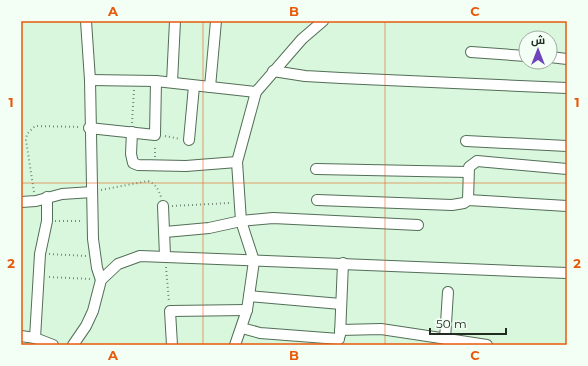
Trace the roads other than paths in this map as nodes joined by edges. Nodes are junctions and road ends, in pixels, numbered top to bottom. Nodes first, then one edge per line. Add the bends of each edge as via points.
1 (86, 21) edge
2 (175, 21) edge
3 (216, 21) edge
4 (323, 21) edge
5 (471, 52) dead end
6 (518, 55) edge
7 (272, 71) junction
8 (90, 80) junction
9 (156, 81) junction
10 (172, 82) junction
11 (194, 86) junction
12 (210, 87) junction
13 (567, 88) edge
14 (256, 92) junction
15 (90, 128) junction
16 (132, 132) junction
17 (189, 140) road end
18 (466, 141) dead end
19 (567, 146) edge
20 (236, 162) junction
21 (316, 169) dead end
22 (567, 170) edge
23 (468, 172) junction
24 (92, 192) junction
25 (48, 198) junction
26 (317, 200) dead end
27 (468, 200) junction
28 (21, 202) edge
29 (163, 206) road end
30 (567, 206) edge
31 (241, 221) junction
32 (418, 225) dead end
33 (165, 232) junction
34 (165, 256) junction
35 (254, 260) junction
36 (343, 263) junction
37 (567, 273) edge
38 (101, 280) junction
39 (448, 292) dead end
40 (249, 296) junction
41 (341, 304) junction
42 (247, 310) junction
43 (242, 328) junction
44 (21, 336) edge
45 (35, 338) junction
46 (339, 338) edge
47 (445, 340) junction
48 (53, 345) edge
49 (73, 345) edge
50 (172, 345) edge
51 (235, 345) edge
52 (487, 345) edge

1 - 8 street
2 - 10 street
3 - 12 street
4 - 7 street
5 - 6 street
7 - 13 street via 305,76
7 - 14 street
8 - 9 street
8 - 15 street
9 - 10 street
9 - 16 street via 155,135
10 - 11 street
11 - 12 street
11 - 17 street
12 - 14 street
14 - 20 street
15 - 16 street
15 - 24 street
16 - 20 street via 132,163 138,165
18 - 19 street
20 - 31 street
21 - 23 street
22 - 23 street via 477,162 469,167
23 - 27 street
24 - 25 street via 62,194
24 - 38 street via 95,257
25 - 28 street
25 - 45 street via 47,221 40,254
26 - 27 street via 452,205
27 - 30 street
29 - 33 street
31 - 32 street via 290,217
31 - 33 street via 209,228
31 - 35 street
33 - 34 street
34 - 35 street
34 - 38 street via 140,256 128,259 108,272
35 - 36 street
35 - 40 street
36 - 37 street
36 - 41 street
38 - 49 street via 93,311
39 - 47 street
40 - 41 street
40 - 42 street
41 - 46 street
42 - 43 street
42 - 50 street via 170,311
43 - 46 street via 260,333
43 - 51 street
44 - 45 street
45 - 48 street
46 - 47 street via 381,329
47 - 52 street

